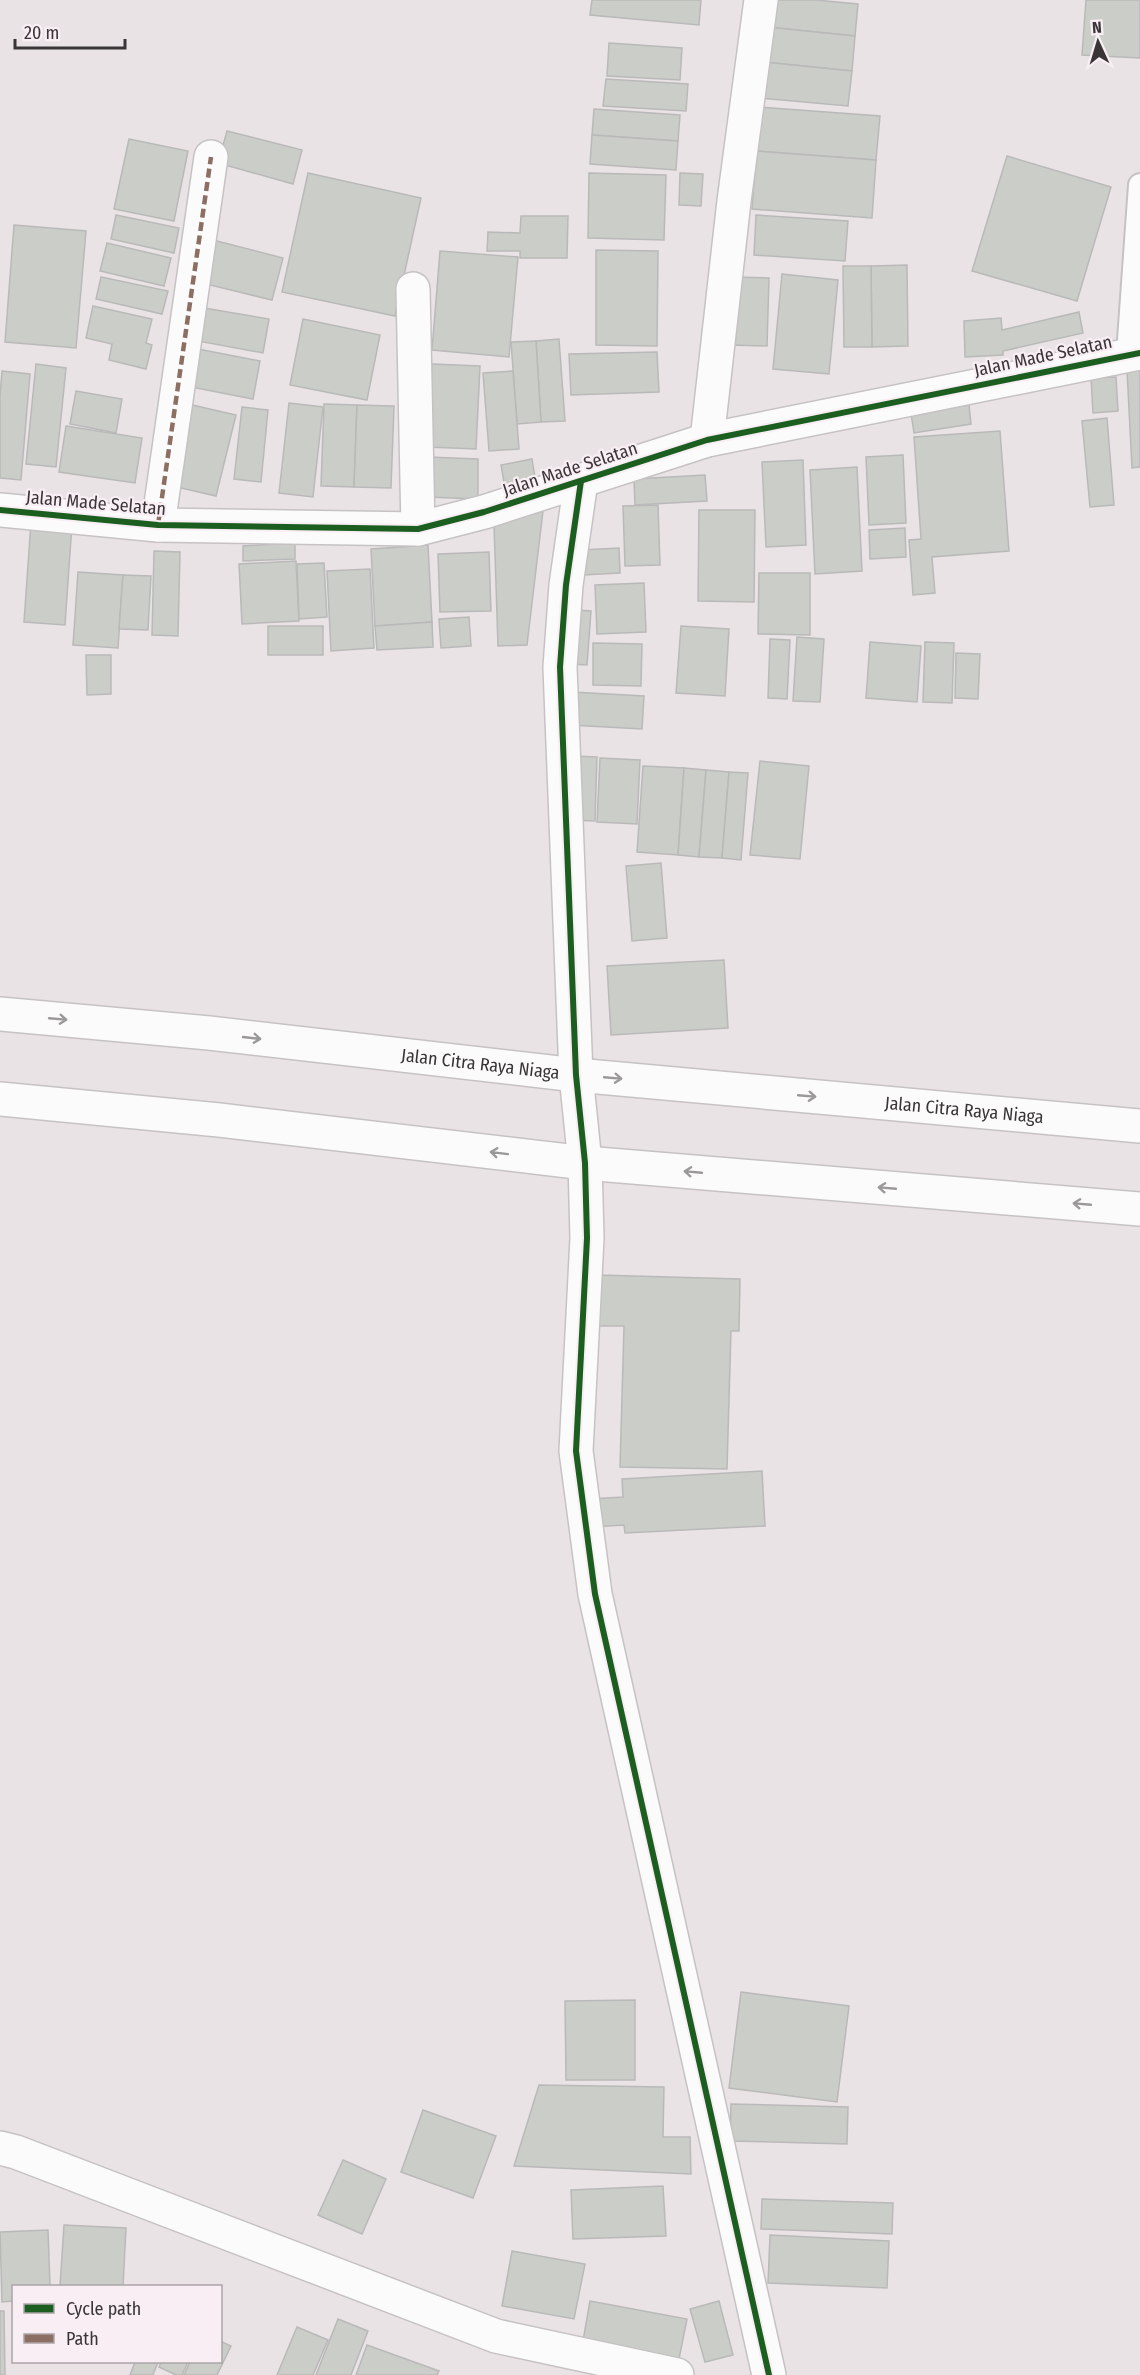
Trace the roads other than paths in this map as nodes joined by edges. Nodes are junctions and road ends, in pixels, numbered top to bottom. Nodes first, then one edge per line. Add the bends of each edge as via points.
1 (761, 0) edge
2 (211, 157) dead end
3 (1140, 185) edge
4 (413, 289) dead end
5 (1134, 353) edge
6 (707, 440) junction
7 (581, 481) junction
8 (0, 510) edge
9 (158, 525) junction
10 (418, 528) junction
11 (0, 1014) edge
12 (576, 1075) junction
13 (0, 1099) edge
14 (1140, 1126) edge
15 (585, 1163) junction
16 (1140, 1209) edge
17 (0, 2148) edge
18 (677, 2375) edge
19 (769, 2375) edge

1 - 6 street
2 - 9 street
3 - 5 lane
4 - 10 street
5 - 6 street, Jalan Made Selatan
6 - 7 street, Jalan Made Selatan
7 - 10 street, Jalan Made Selatan
7 - 12 street via 566,585 560,667
8 - 9 street, Jalan Made Selatan
9 - 10 street, Jalan Made Selatan
11 -> 12 street, Jalan Citra Raya Niaga via 209,1033
12 -> 14 street, Jalan Citra Raya Niaga
12 - 15 street
15 -> 13 street
16 -> 15 street
15 - 19 street via 586,1248 576,1451 595,1594
17 - 18 street via 496,2336

